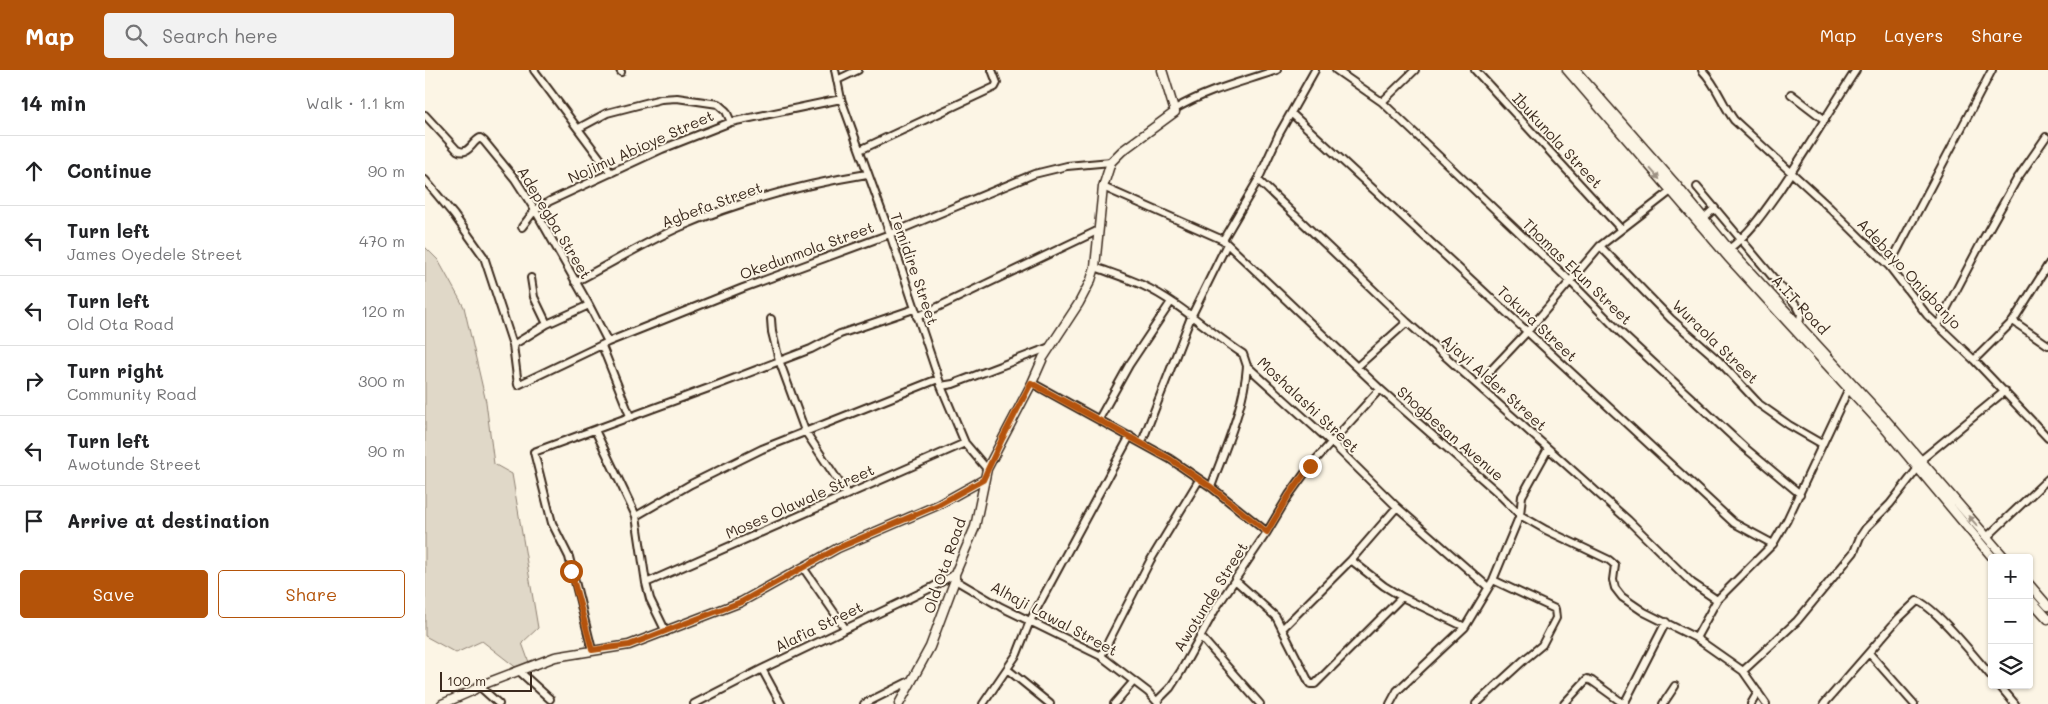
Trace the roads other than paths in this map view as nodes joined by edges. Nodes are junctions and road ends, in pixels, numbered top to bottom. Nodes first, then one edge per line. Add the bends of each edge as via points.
1 (534, 70) edge
2 (835, 70) edge
3 (858, 70) edge
4 (992, 70) edge
5 (1162, 70) edge
6 (1277, 70) edge
7 (1315, 70) edge
8 (1336, 70) edge
9 (1415, 70) edge
10 (1475, 70) edge
11 (1567, 70) edge
12 (1575, 70) edge
13 (1702, 70) edge
14 (1856, 70) edge
15 (1992, 70) edge
16 (837, 80) junction
17 (1791, 94) dead end
18 (841, 99) junction
19 (1382, 102) junction
20 (1175, 109) junction
21 (1291, 113) junction
22 (425, 114) edge
23 (1825, 120) junction
24 (731, 122) junction
25 (579, 128) junction
26 (2046, 137) dead end
27 (860, 150) junction
28 (1111, 162) junction
29 (611, 172) junction
30 (1792, 173) junction
31 (867, 174) junction
32 (425, 180) edge
33 (1258, 180) junction
34 (1103, 187) junction
35 (1697, 187) dead end
36 (1671, 191) junction
37 (1715, 208) junction
38 (535, 210) junction
39 (1704, 218) junction
40 (522, 227) dead end
41 (1621, 229) junction
42 (1099, 230) junction
43 (890, 234) junction
44 (1742, 239) junction
45 (1225, 242) junction
46 (1600, 246) junction
47 (1729, 249) junction
48 (2048, 265) edge
49 (1889, 266) junction
50 (1095, 267) junction
51 (531, 278) dead end
52 (1570, 281) junction
53 (575, 282) junction
54 (1171, 302) junction
55 (589, 305) junction
56 (914, 309) junction
57 (917, 317) junction
58 (1191, 317) junction
59 (771, 318) dead end
60 (2013, 321) junction
61 (1407, 322) junction
62 (547, 324) junction
63 (1799, 324) junction
64 (1938, 325) junction
65 (1527, 332) junction
66 (605, 344) junction
67 (513, 345) junction
68 (2048, 345) edge
69 (1050, 347) junction
70 (779, 360) junction
71 (1974, 360) junction
72 (1247, 366) junction
73 (1358, 366) junction
74 (939, 379) junction
75 (1031, 383) junction
76 (1478, 384) junction
77 (941, 386) junction
78 (1380, 389) junction
79 (1848, 390) junction
80 (2005, 391) junction
81 (630, 416) junction
82 (1099, 419) junction
83 (595, 430) junction
84 (805, 430) junction
85 (1130, 436) junction
86 (2048, 438) edge
87 (1142, 442) junction
88 (1331, 442) junction
89 (965, 443) junction
90 (1822, 444) junction
91 (1548, 449) junction
92 (1921, 460) junction
93 (1918, 468) junction
94 (987, 469) junction
95 (983, 480) junction
96 (1199, 480) junction
97 (2048, 480) edge
98 (1211, 487) junction
99 (847, 494) junction
100 (1800, 494) junction
101 (1397, 507) junction
102 (1520, 515) junction
103 (636, 516) junction
104 (1267, 532) junction
105 (1987, 537) junction
106 (1773, 544) junction
107 (1990, 554) edge
108 (2002, 554) edge
109 (1351, 560) junction
110 (804, 569) junction
111 (955, 577) junction
112 (1235, 580) junction
113 (1493, 580) junction
114 (646, 583) junction
115 (1488, 588) junction
116 (2033, 589) edge
117 (1402, 597) junction
118 (2030, 599) edge
119 (1717, 600) junction
120 (2048, 606) edge
121 (2048, 619) edge
122 (1030, 621) junction
123 (1666, 622) junction
124 (1465, 627) junction
125 (845, 628) junction
126 (1282, 629) junction
127 (666, 632) junction
128 (1201, 637) junction
129 (1696, 638) junction
130 (592, 650) junction
131 (1869, 653) junction
132 (1101, 656) junction
133 (762, 669) junction
134 (1007, 670) junction
135 (519, 671) junction
136 (1743, 671) junction
137 (1988, 672) edge
138 (912, 680) junction
139 (1134, 681) junction
140 (479, 686) junction
141 (1675, 686) dead end
142 (2002, 689) edge
143 (1758, 692) junction
144 (550, 699) dead end
145 (1158, 702) edge
146 (442, 704) edge
147 (499, 704) edge
148 (694, 704) edge
149 (781, 704) edge
150 (864, 704) edge
151 (899, 704) edge
152 (983, 704) edge
153 (1050, 704) edge
154 (1114, 704) edge
155 (1260, 704) edge
156 (1390, 704) edge
157 (1476, 704) edge
158 (1563, 704) edge
159 (1624, 704) edge
160 (1663, 704) edge
161 (1751, 704) edge
162 (1766, 704) edge
163 (1824, 704) edge
164 (1914, 704) edge
165 (2015, 704) edge

1 - 25 street
2 - 16 street, Temidire Street
3 - 16 street
4 - 27 street via 997,82 995,87
5 - 20 street
6 - 20 street via 1223,86
7 - 21 street
8 - 19 street, Thomas Ekun Street
9 - 19 street
10 - 41 street, Ibukunola Street
11 -> 36 street, A.I.T Road
12 - 39 street, A.I.T Road
13 - 30 street, Adebayo Onigbanjo via 1718,90 1734,120
14 - 23 street
15 - 49 street
16 - 18 street, Temidire Street
17 - 23 street
18 - 24 street, Nojimu Abioye Street
18 - 27 street, Temidire Street
19 - 52 street, Thomas Ekun Street
20 - 28 street via 1173,114
21 - 33 street
21 - 65 street, Tokura Street
22 - 38 street, Adepegba Street via 457,150 466,152 476,140 484,141
23 - 30 street
24 - 25 street via 727,111 717,104 677,98 607,113
24 - 29 street, Nojimu Abioye Street
25 - 29 street
26 - 64 street via 2004,203
27 - 31 street, Temidire Street
28 - 34 street, Old Ota Road
28 - 43 street, Okedunmola Street via 1067,166 1034,174
29 - 38 street, Nojimu Abioye Street
30 - 44 street via 1755,226
30 - 49 street, Adebayo Onigbanjo
31 - 43 street, Temidire Street
31 - 53 street, Agbefa Street via 821,181 681,227
32 - 67 street via 484,257
33 - 45 street
33 - 61 street, Ajayi Alder Street
34 - 42 street, Old Ota Road
34 - 45 street, Shogbesan Avenue
35 - 37 street
36 - 41 street
36 - 79 street, A.I.T Road
37 - 39 street
37 - 44 street
38 - 40 street, Nojimu Abioye Street
38 - 53 street, Adepegba Street
39 - 47 street, A.I.T Road
41 - 46 street
42 - 50 street, Old Ota Road
42 - 57 street
43 - 56 street, Temidire Street
43 - 66 street, Okedunmola Street via 743,288
44 - 47 street
44 - 63 street via 1800,311
45 - 58 street
45 - 73 street, Shogbesan Avenue
46 - 52 street
46 - 90 street, Wuraola Street via 1759,404
47 - 63 street, A.I.T Road
48 - 60 street
49 - 64 street, Adebayo Onigbanjo
50 - 54 street, Moshalashi Street via 1142,285
50 - 69 street, Old Ota Road via 1084,294
51 - 62 street via 534,297
52 - 65 street
52 - 100 street, Thomas Ekun Street via 1619,332
53 - 55 street, Adepegba Street
54 - 58 street, Moshalashi Street
54 - 82 street via 1129,365
55 - 62 street
55 - 66 street, Adepegba Street
56 - 57 street, Temidire Street
56 - 70 street via 840,334
57 - 74 street, Temidire Street
58 - 72 street, Moshalashi Street via 1243,354
58 - 87 street
59 - 70 street
60 - 68 street
60 - 71 street
61 - 73 street
61 - 76 street, Ajayi Alder Street
62 - 67 street
63 - 92 street, A.I.T Road
64 - 71 street, Adebayo Onigbanjo
65 - 76 street
65 - 106 street, Tokura Street via 1734,523
66 - 67 street, Okedunmola Street via 518,384
66 - 81 street, Adepegba Street
69 - 75 street, Old Ota Road
69 - 77 street
70 - 81 street
70 - 84 street
71 - 80 street, Adebayo Onigbanjo
72 - 88 street, Moshalashi Street
72 - 98 street via 1234,423
73 - 78 street, Shogbesan Avenue
74 - 77 street, Temidire Street
74 - 84 street
75 - 82 street
75 - 94 street, Old Ota Road
76 - 91 street, Ajayi Alder Street
77 - 89 street, Temidire Street
78 - 88 street, Awotunde Street
78 - 102 street, Shogbesan Avenue
79 - 90 street
79 - 93 street, A.I.T Road
80 - 86 street, Adebayo Onigbanjo
80 - 92 street
81 - 83 street
82 - 85 street
83 - 103 street
83 - 130 street via 534,452 552,523 569,557
84 - 99 street
84 - 103 street via 691,484
85 - 87 street
85 - 122 street
87 - 96 street
88 - 101 street, Moshalashi Street
88 - 104 street, Awotunde Street via 1289,495
89 - 94 street, Temidire Street
89 - 99 street, Moses Olawale Street
90 - 100 street
91 - 102 street via 1522,496
91 - 119 street, Ajayi Alder Street via 1692,582
105 -> 92 street, A.I.T Road
93 - 107 street, A.I.T Road
93 - 136 street via 1866,528 1854,552 1797,622
94 - 95 street, Old Ota Road
95 - 110 street via 938,505 838,548
95 - 111 street, Old Ota Road via 975,527
96 - 98 street
96 - 132 street via 1150,561
97 - 105 street
98 - 104 street
99 - 114 street, Moses Olawale Street
100 - 106 street
101 - 109 street
101 - 115 street, Moshalashi Street
102 - 113 street
102 - 123 street, Shogbesan Avenue via 1609,560 1615,565 1613,580 1622,597
103 - 114 street
104 - 112 street, Awotunde Street
105 - 108 street, A.I.T Road
106 - 119 street
109 - 117 street
109 - 126 street
110 - 125 street
110 - 127 street via 741,602
111 - 122 street, Alhaji Lawal Street
111 - 125 street, Alafia Street
111 - 138 street, Old Ota Road via 933,640
112 - 126 street via 1271,612
112 - 128 street, Awotunde Street
113 - 115 street
113 - 157 street via 1555,610 1556,618 1542,645
114 - 127 street
115 - 124 street
116 - 120 street
117 - 124 street
117 - 126 street via 1315,684 1307,681
118 - 121 street
119 - 129 street
122 - 132 street, Alhaji Lawal Street
122 - 134 street
123 - 129 street, Shogbesan Avenue
123 - 159 street
124 - 156 street via 1397,691
125 - 133 street, Alafia Street
127 - 130 street via 629,645
128 - 145 street, Awotunde Street
128 - 155 street
129 - 136 street, Shogbesan Avenue
130 - 135 street via 555,657
131 - 137 street via 1903,614 1920,601 1948,626
131 - 163 street
131 - 164 street
132 - 139 street, Alhaji Lawal Street
133 - 148 street, Alafia Street
133 - 149 street
134 - 152 street
134 - 153 street
135 - 140 street
135 - 144 street
136 - 143 street, Shogbesan Avenue
138 - 150 street
138 - 151 street, Old Ota Road
139 - 145 street, Alhaji Lawal Street
139 - 154 street
140 - 146 street
140 - 147 street
141 - 160 street
142 - 165 street
143 - 161 street
143 - 162 street, Shogbesan Avenue
158 - 159 street via 1587,679

